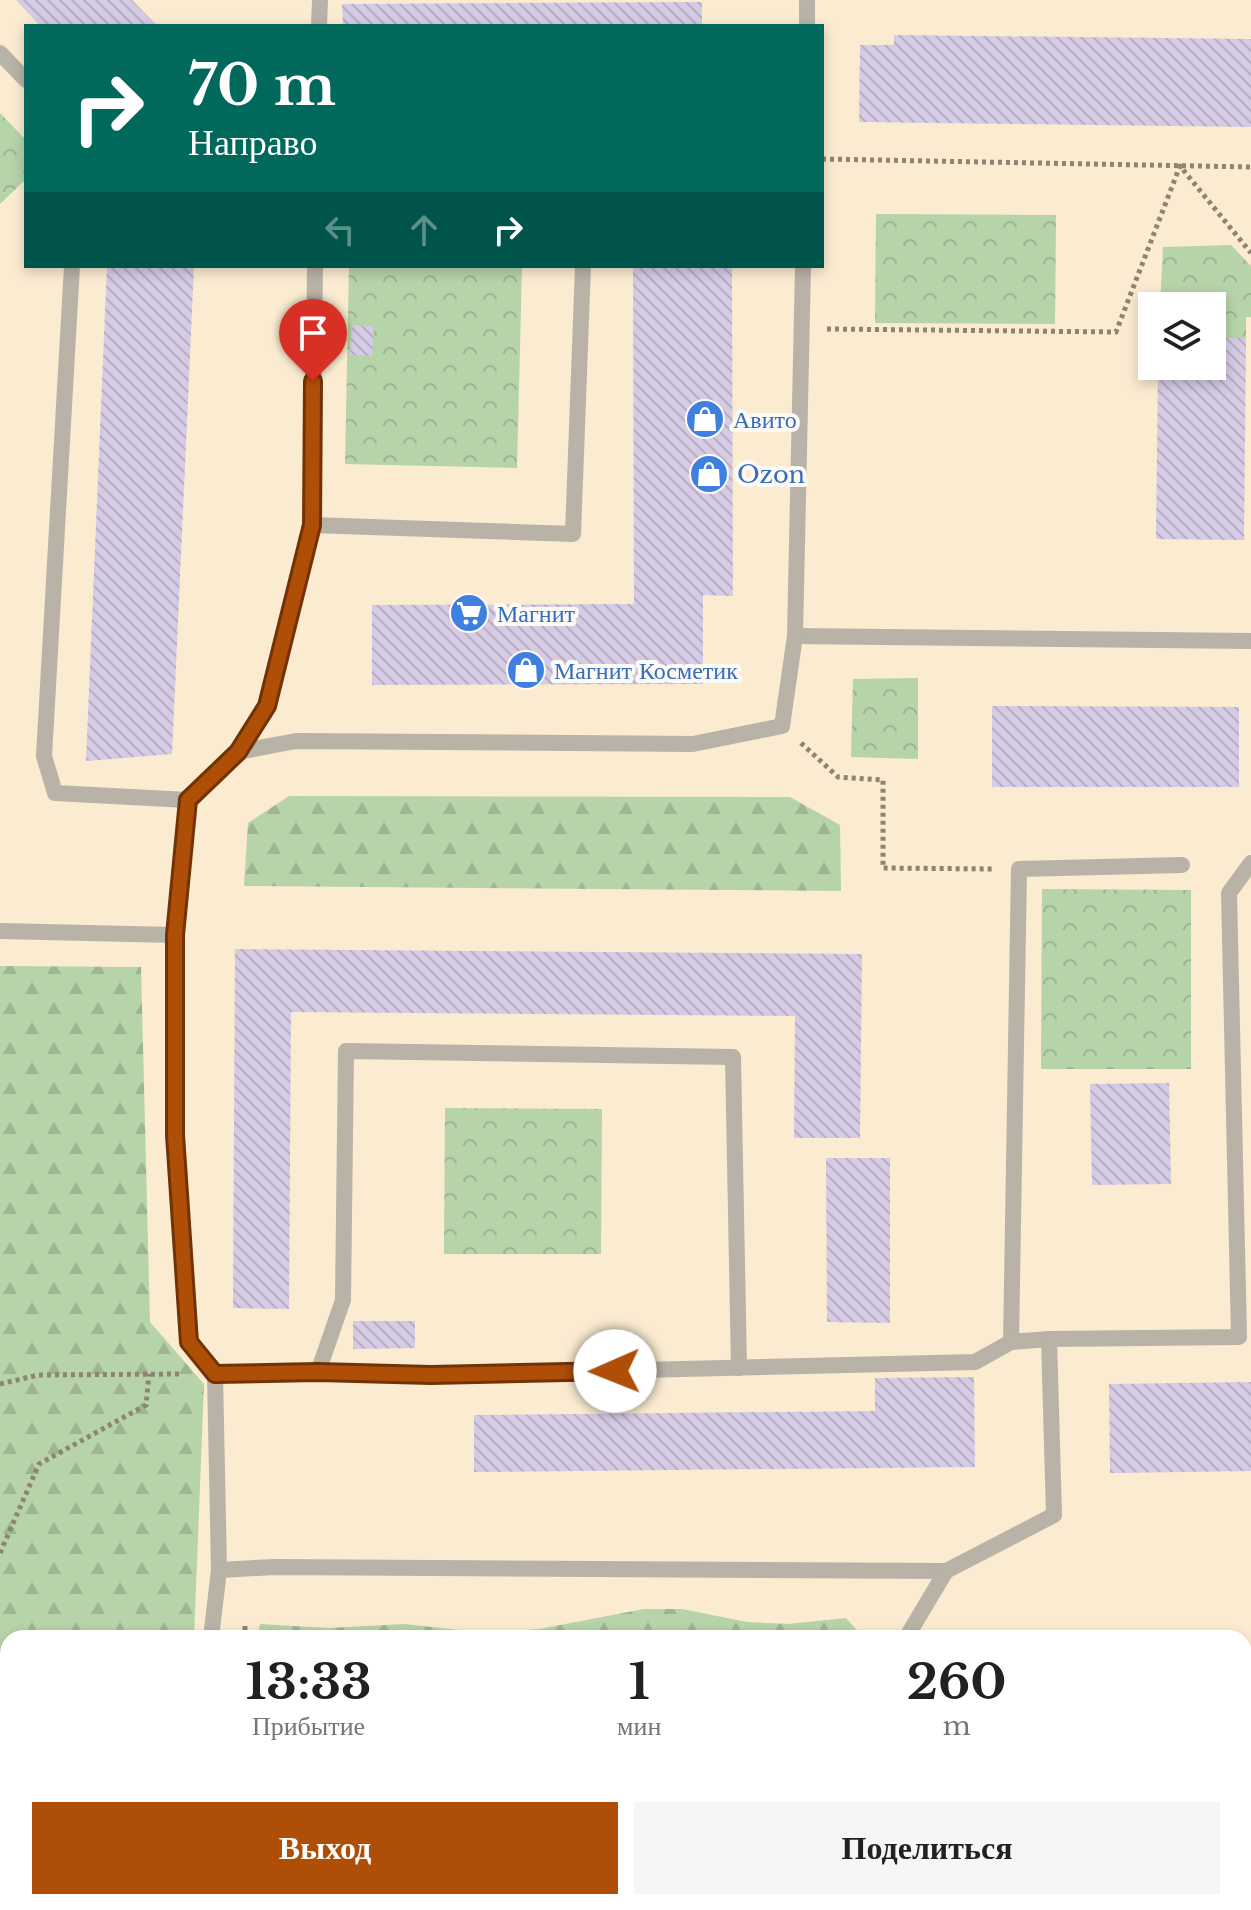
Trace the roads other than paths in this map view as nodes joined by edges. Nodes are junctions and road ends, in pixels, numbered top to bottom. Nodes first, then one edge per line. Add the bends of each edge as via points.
1 (320, 0) edge
2 (807, 0) edge
3 (319, 24) edge
4 (807, 24) edge
5 (0, 53) edge
6 (24, 78) edge
7 (72, 268) edge
8 (315, 268) edge
9 (583, 268) edge
10 (803, 268) edge
11 (312, 525) junction
12 (795, 636) junction
13 (1251, 641) edge
14 (238, 752) junction
15 (188, 800) junction
16 (1251, 863) edge
17 (1182, 865) dead end
18 (0, 931) edge
19 (175, 935) junction
20 (1049, 1339) junction
21 (1011, 1342) junction
22 (739, 1368) junction
23 (318, 1372) junction
24 (215, 1374) junction
25 (219, 1570) junction
26 (946, 1571) junction
27 (212, 1630) edge
28 (911, 1630) edge

1 - 3 lane
2 - 4 lane
5 - 6 lane
7 - 15 lane via 44,756 55,793
8 - 11 lane
9 - 11 lane via 573,534
10 - 12 lane
11 - 14 lane via 267,706
12 - 13 lane
12 - 14 lane via 782,726 693,744 296,741
14 - 15 lane
15 - 19 lane
16 - 20 lane via 1229,893 1239,1337
17 - 21 lane via 1019,869
18 - 19 lane
19 - 24 lane via 175,1135 189,1342
20 - 21 lane
20 - 26 lane via 1054,1515
21 - 22 lane via 975,1362
22 - 23 lane via 431,1375
22 - 23 lane via 733,1057 346,1051 343,1300
23 - 24 lane
24 - 25 lane
25 - 26 lane
25 - 27 lane
26 - 28 lane

